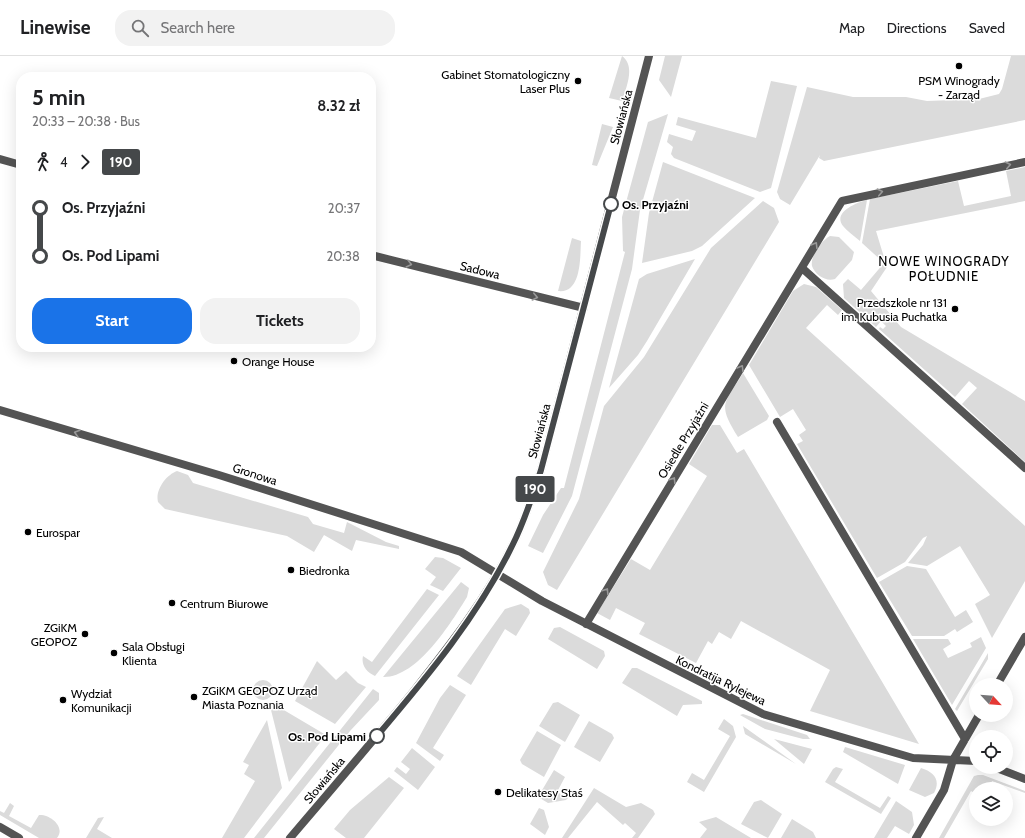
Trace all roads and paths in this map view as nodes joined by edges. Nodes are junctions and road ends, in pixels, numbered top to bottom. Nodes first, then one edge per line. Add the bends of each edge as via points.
1 (649, 56) edge
2 (0, 159) edge
3 (1025, 162) edge
4 (16, 164) edge
5 (376, 256) edge
6 (802, 268) junction
7 (584, 308) junction
8 (0, 410) edge
9 (777, 422) dead end
10 (1025, 468) edge
11 (498, 573) junction
12 (586, 624) junction
13 (1025, 637) edge
14 (1001, 678) edge
15 (975, 722) edge
16 (965, 739) junction
17 (953, 760) junction
18 (969, 761) edge
19 (1012, 774) edge
20 (1025, 779) edge
21 (0, 827) edge
22 (19, 838) edge
23 (290, 838) edge
24 (916, 838) edge

1 - 7 street, Słowiańska
2 - 4 street
6 -> 3 street, Osiedle Przyjaźni via 842,201
5 -> 7 street, Sadowa
6 - 10 street
12 -> 6 street, Osiedle Przyjaźni
7 - 11 street, Słowiańska via 541,470 524,518
11 -> 8 street, Gronowa via 462,552 448,547 115,443
9 - 16 street
11 - 12 street, Kondratija Rylejewa via 542,601
11 - 23 street, Słowiańska via 475,611 441,657
12 - 17 street, Kondratija Rylejewa via 764,714 913,758
13 - 14 street
15 - 16 street
16 - 17 street
17 - 18 street, Kondratija Rylejewa
17 - 24 street via 944,790
19 - 20 street
21 - 22 street

